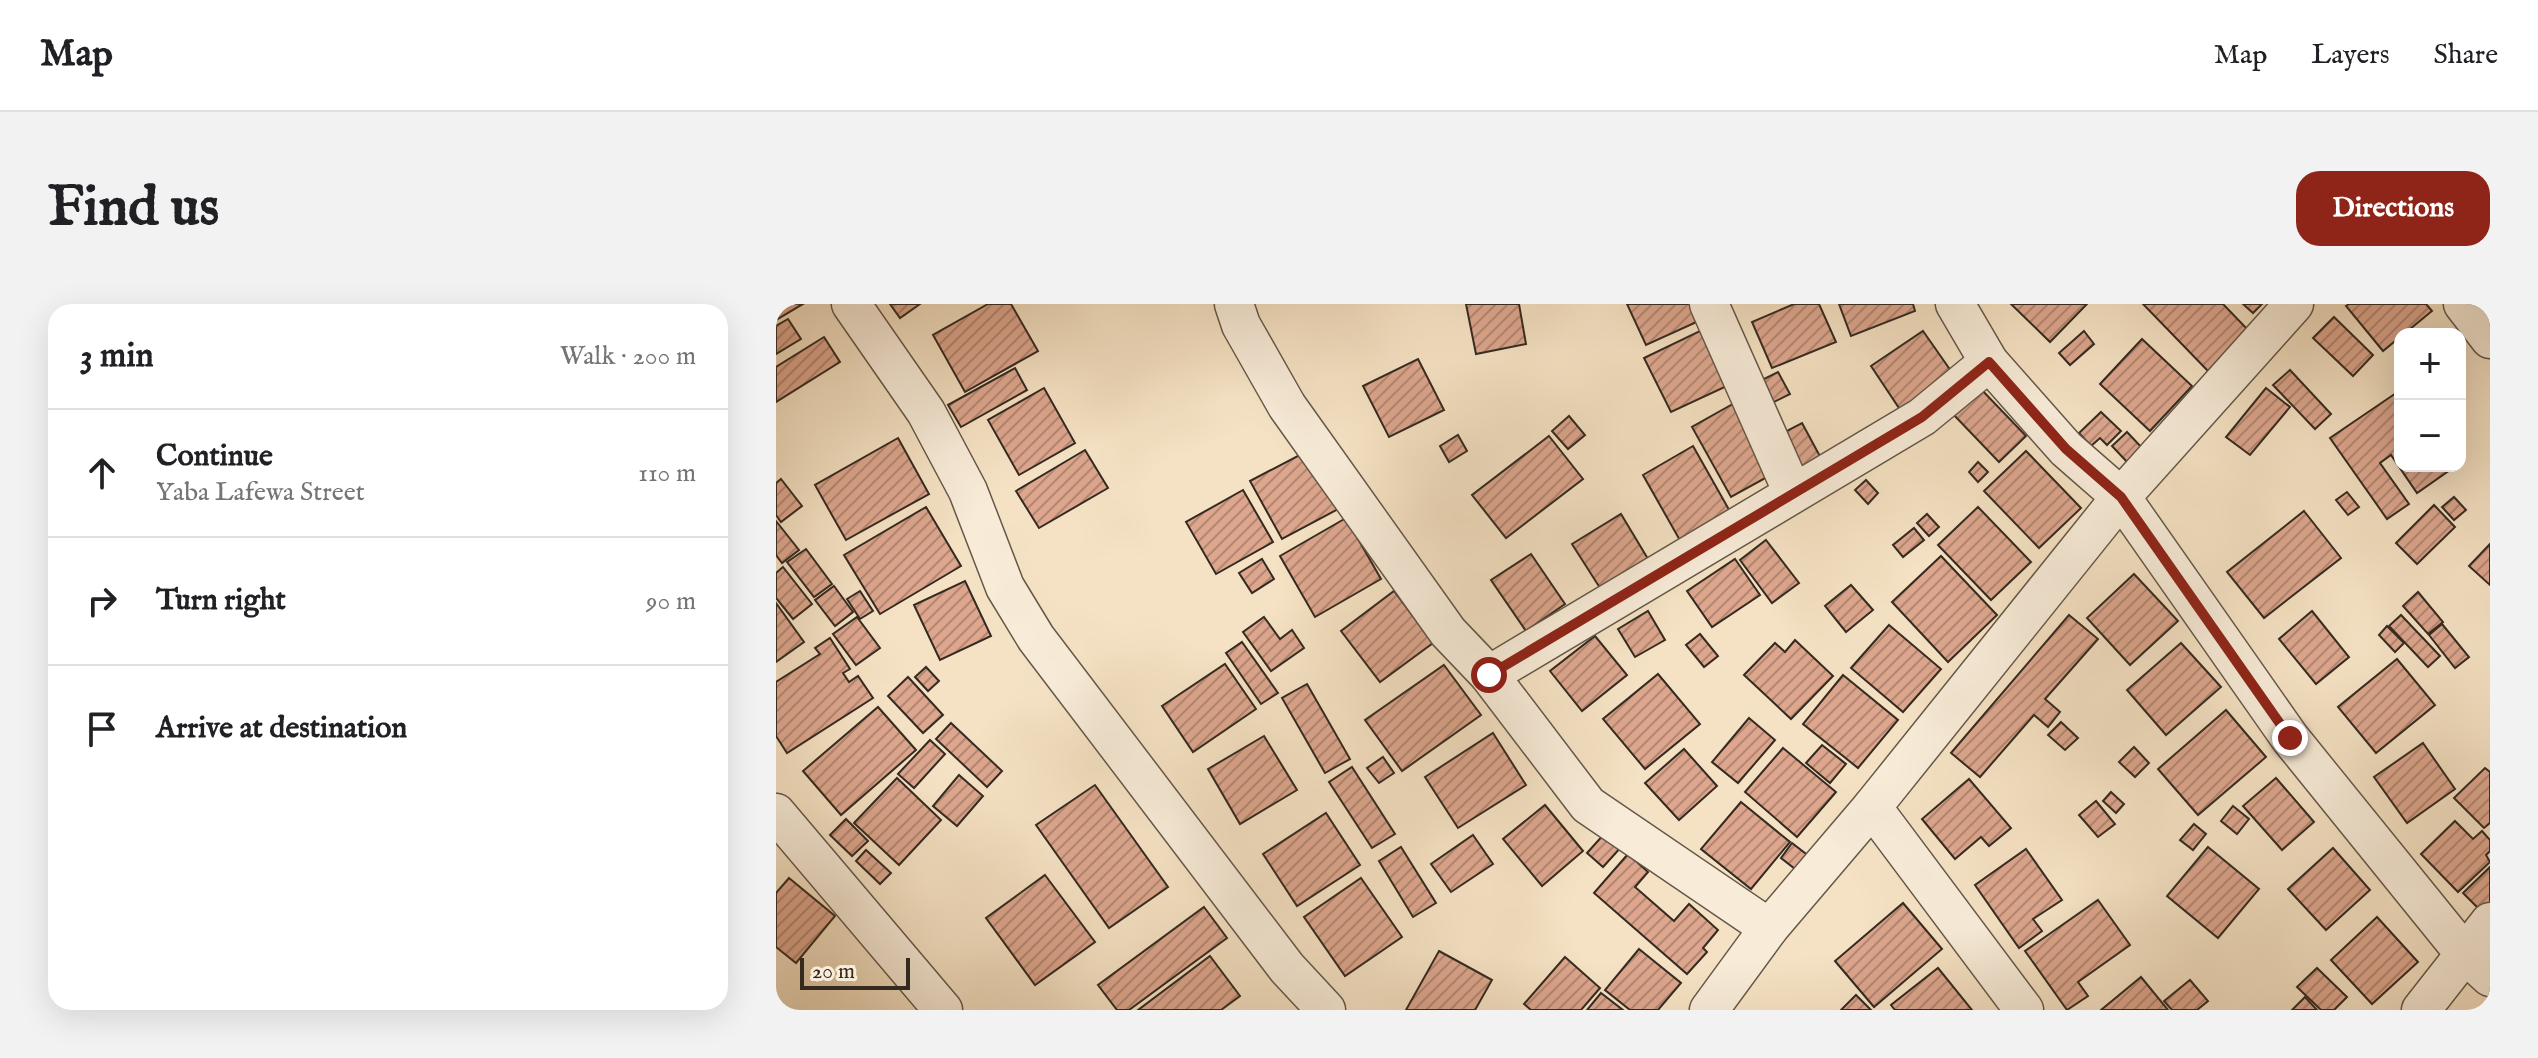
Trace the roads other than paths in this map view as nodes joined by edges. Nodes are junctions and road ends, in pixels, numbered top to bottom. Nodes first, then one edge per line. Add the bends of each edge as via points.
1 (851, 304) edge
2 (1234, 304) edge
3 (1709, 304) edge
4 (1955, 304) edge
5 (2294, 304) edge
6 (2463, 304) edge
7 (2490, 339) edge
8 (1989, 362) junction
9 (1793, 493) junction
10 (2121, 497) junction
11 (1489, 675) junction
12 (1872, 807) junction
13 (776, 813) edge
14 (2490, 922) edge
15 (1769, 928) junction
16 (2477, 965) edge
17 (943, 1010) edge
18 (1326, 1010) edge
19 (1709, 1010) edge
20 (2024, 1010) edge
21 (2421, 1010) edge

1 - 18 street via 926,412 968,491 1005,587 1036,638 1287,968
2 - 11 street via 1287,406 1448,632
3 - 9 street
4 - 8 street
5 - 10 street
6 - 7 street
8 - 9 street via 1922,417
8 - 10 street via 2066,449
9 - 11 street
10 - 12 street
10 - 16 street via 2290,738
11 - 15 street via 1588,805
12 - 15 street
12 - 20 street
13 - 17 street
14 - 16 street
15 - 19 street
16 - 21 street

